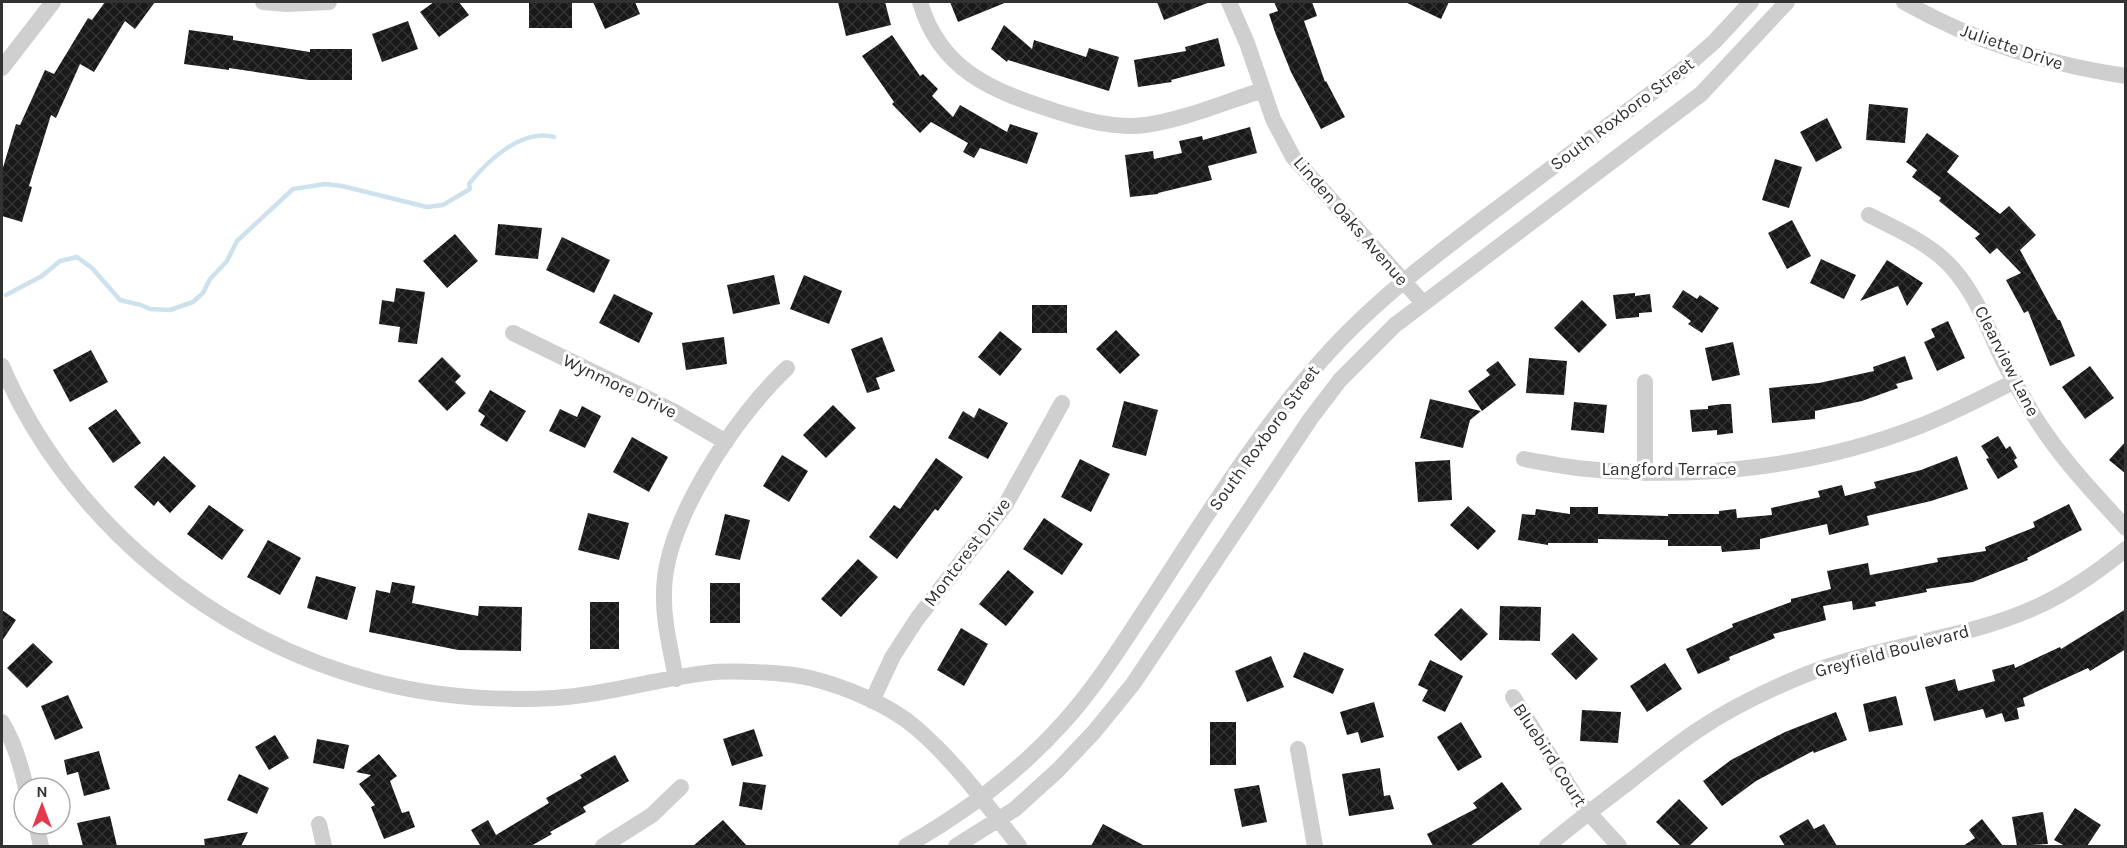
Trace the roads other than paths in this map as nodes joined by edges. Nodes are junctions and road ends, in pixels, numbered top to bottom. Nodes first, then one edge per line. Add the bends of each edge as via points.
1 (52, 2) edge
2 (263, 2) edge
3 (328, 2) edge
4 (920, 2) edge
5 (1229, 2) edge
6 (1751, 2) edge
7 (1788, 2) edge
8 (1904, 2) edge
9 (2, 68) edge
10 (2126, 76) edge
11 (1263, 90) junction
12 (1869, 215) dead end
13 (1403, 280) junction
14 (1423, 303) junction
15 (513, 333) dead end
16 (2, 366) edge
17 (787, 369) dead end
18 (2015, 381) junction
19 (1645, 382) dead end
20 (1062, 402) dead end
21 (726, 442) junction
22 (1524, 459) dead end
23 (1645, 473) junction
24 (2126, 528) edge
25 (2126, 549) edge
26 (676, 679) junction
27 (1514, 697) dead end
28 (872, 701) junction
29 (2, 722) edge
30 (1298, 749) dead end
31 (23, 776) edge
32 (681, 787) dead end
33 (981, 798) junction
34 (1587, 812) junction
35 (998, 820) junction
36 (319, 825) dead end
37 (324, 846) edge
38 (603, 846) edge
39 (906, 846) edge
40 (956, 846) edge
41 (1019, 846) edge
42 (1316, 846) edge
43 (1547, 846) edge
44 (1619, 846) edge

1 - 9 street
2 - 3 street
4 - 11 street via 948,53 988,86 1092,122 1146,125
5 - 11 street, Linden Oaks Avenue
6 - 13 street, South Roxboro Street via 1681,71
7 - 14 street, South Roxboro Street via 1701,94
8 - 10 street, Juliette Drive via 2023,54
11 - 13 street, Linden Oaks Avenue via 1293,157
12 - 18 street, Clearview Lane via 1931,248 1961,277
13 - 14 street, Linden Oaks Avenue
13 - 33 street, South Roxboro Street via 1331,349 1276,416 1112,661 1064,723 1021,766
14 - 35 street, South Roxboro Street via 1395,325 1341,380 1311,418 1133,684 1094,732 1058,771
15 - 21 street, Wynmore Drive via 673,411
16 - 26 street via 56,462 123,540 203,604 289,651 377,682 471,698 558,698
17 - 21 street via 755,402
18 - 23 street, Langford Terrace via 1918,426 1831,453 1740,469
18 - 24 street, Clearview Lane via 2050,439
19 - 23 street
20 - 28 street, Montcrest Drive via 1006,504 916,619
21 - 26 street via 681,519 667,563 665,617
22 - 23 street, Langford Terrace
25 - 34 street, Greyfield Boulevard via 2098,571 2033,609 1988,625 1855,657 1758,696 1697,730
26 - 28 street via 708,672 767,673 809,678
27 - 34 street, Bluebird Court
28 - 33 street via 914,726
29 - 31 street
30 - 42 street
32 - 38 street via 651,815
33 - 35 street
33 - 39 street, South Roxboro Street
34 - 43 street, Greyfield Boulevard
34 - 44 street, Bluebird Court
35 - 40 street, South Roxboro Street
35 - 41 street
36 - 37 street

